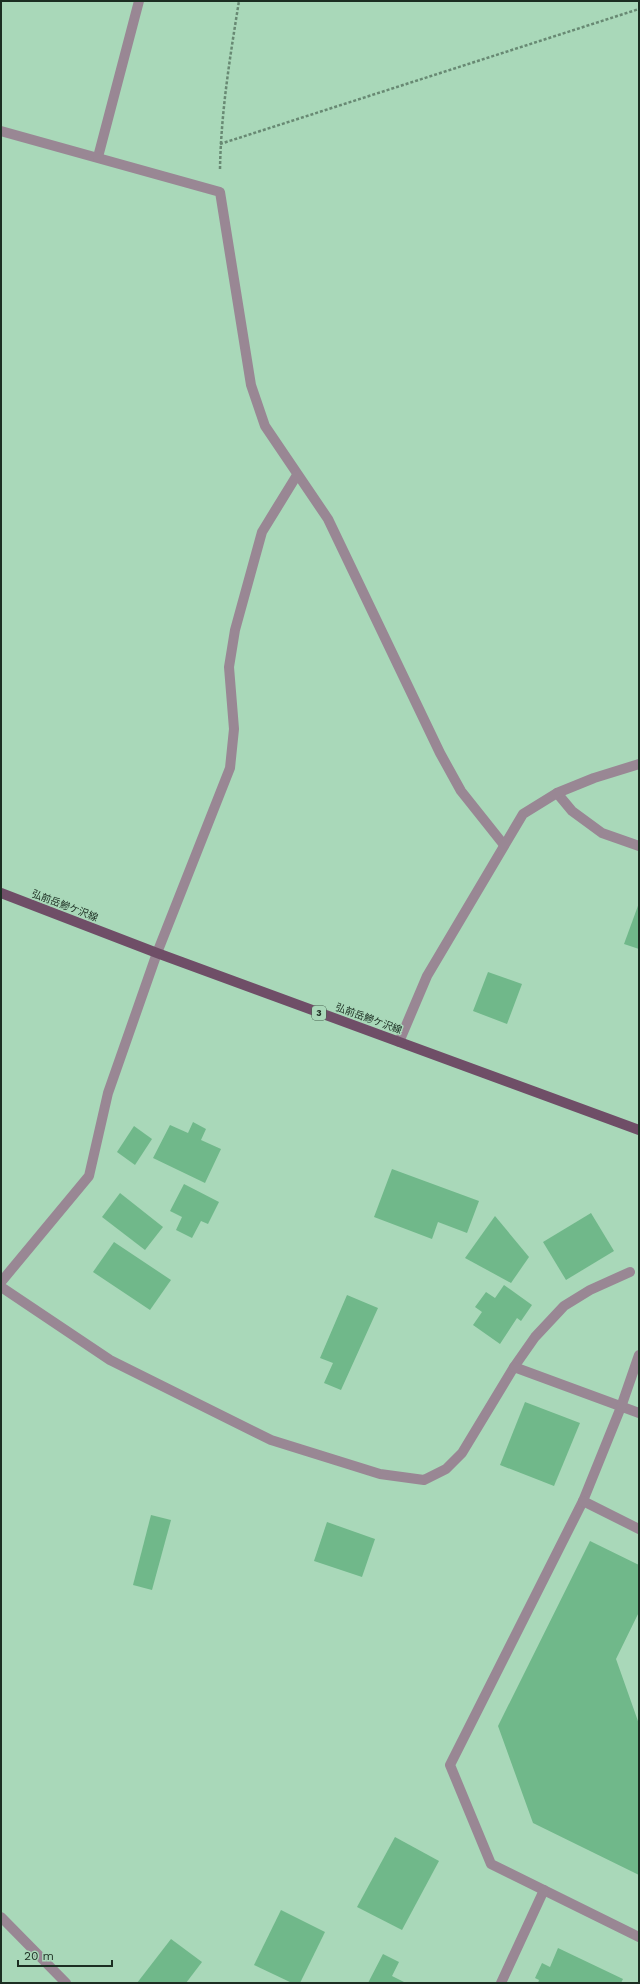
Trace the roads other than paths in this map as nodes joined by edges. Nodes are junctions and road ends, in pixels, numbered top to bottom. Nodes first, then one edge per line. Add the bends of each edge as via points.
1 (139, 1) edge
2 (1, 131) edge
3 (98, 157) junction
4 (298, 475) junction
5 (639, 764) edge
6 (557, 793) junction
7 (504, 845) junction
8 (639, 846) edge
9 (1, 893) edge
10 (157, 953) junction
11 (398, 1042) junction
12 (639, 1130) edge
13 (630, 1272) dead end
14 (1, 1282) edge
15 (1, 1287) edge
16 (639, 1355) edge
17 (514, 1367) junction
18 (620, 1406) junction
19 (639, 1413) edge
20 (583, 1501) junction
21 (639, 1529) edge
22 (544, 1890) junction
23 (1, 1917) edge
24 (639, 1937) edge
25 (66, 1983) edge
26 (501, 1983) edge

1 - 3 street
2 - 3 street
3 - 4 street via 220,192 251,385 265,426
4 - 7 street via 328,519 440,753 461,791
4 - 10 street via 262,532 235,630 229,667 234,729 230,768
5 - 6 street
6 - 7 street via 523,814
6 - 8 street via 572,811 602,833
7 - 11 street via 427,976
9 - 10 main road, 弘前岳鰺ケ沢線 / 3
10 - 11 main road, 弘前岳鰺ケ沢線 / 3
10 - 14 street via 108,1093 89,1176
11 - 12 main road, 弘前岳鰺ケ沢線 / 3
13 - 17 street via 590,1290 564,1306 535,1337
15 - 17 street via 110,1360 271,1440 380,1474 401,1478 424,1480 446,1469 462,1453
16 - 18 street
17 - 18 street
18 - 19 street
18 - 20 street
20 - 21 street
20 - 22 street via 450,1765 491,1864
22 - 24 street
22 - 26 street
23 - 25 street

